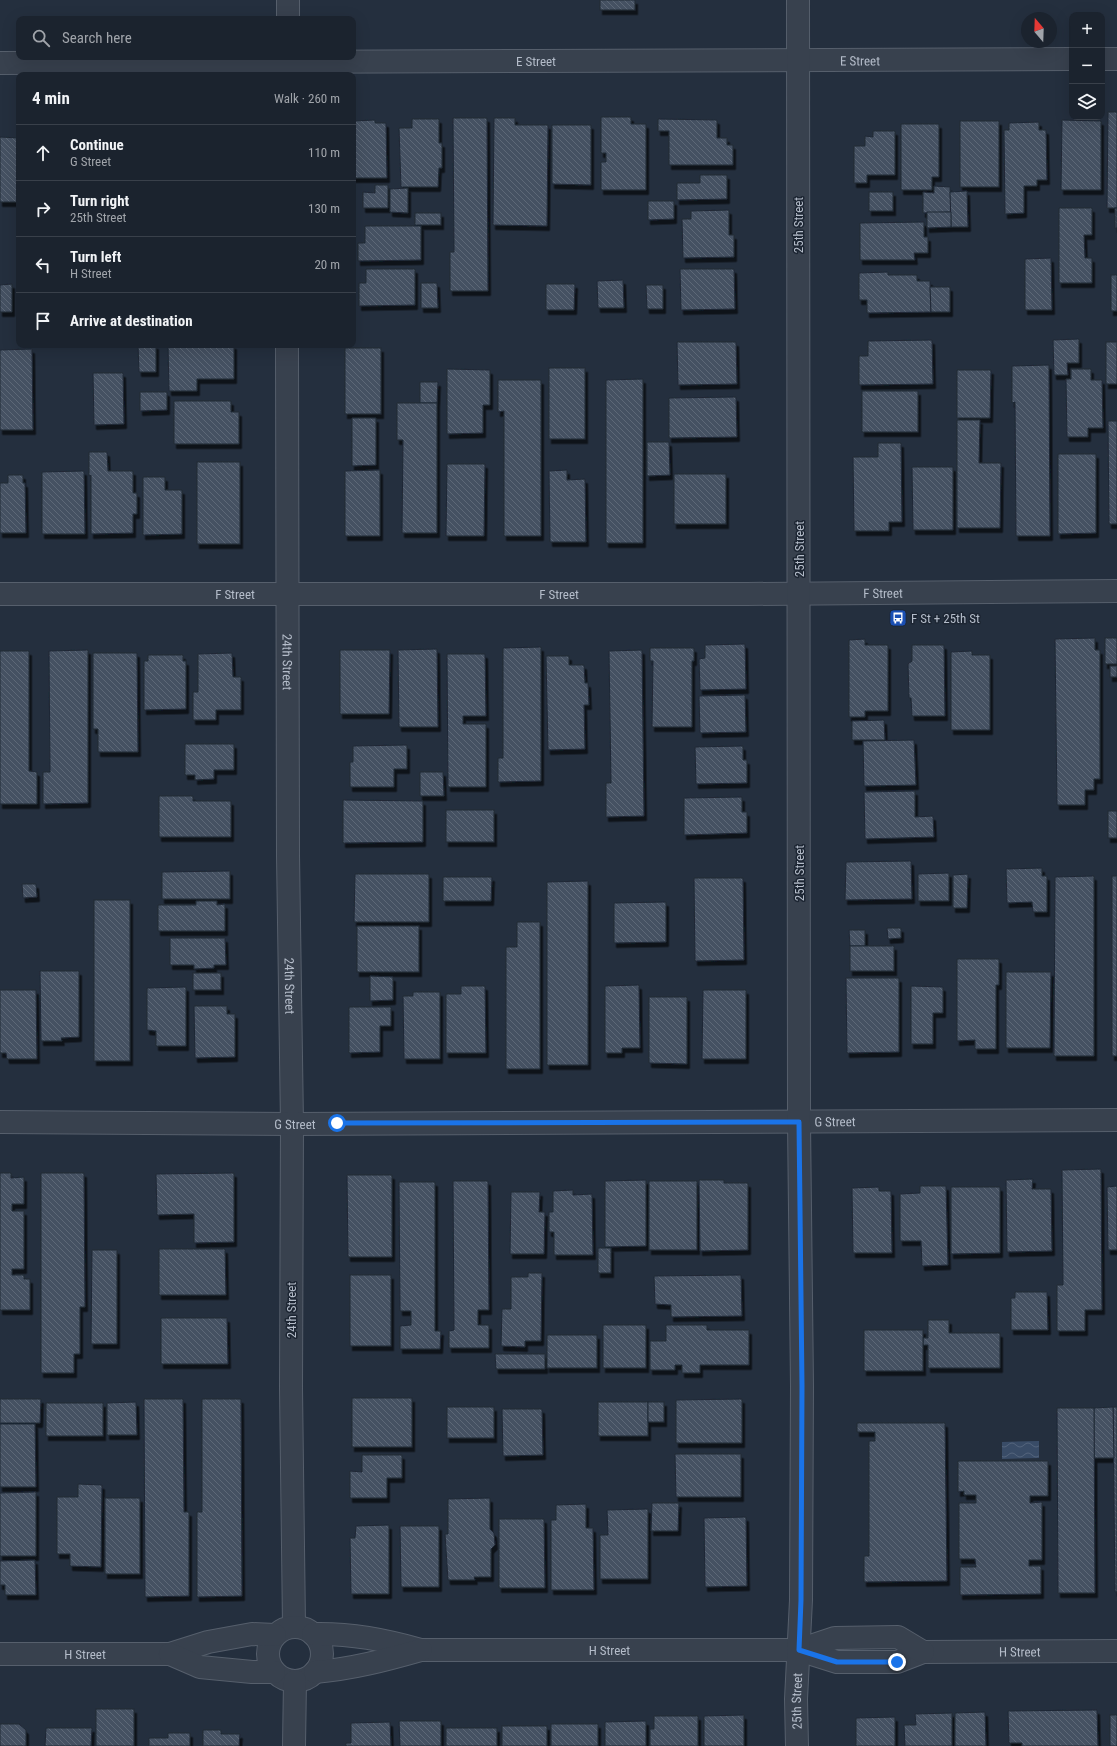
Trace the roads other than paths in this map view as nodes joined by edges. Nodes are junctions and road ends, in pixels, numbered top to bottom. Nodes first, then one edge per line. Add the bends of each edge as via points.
1 (288, 0) edge
2 (798, 0) edge
3 (288, 16) edge
4 (1069, 59) edge
5 (1105, 59) edge
6 (1117, 59) edge
7 (798, 62) junction
8 (0, 63) edge
9 (288, 64) edge
10 (287, 348) edge
11 (1117, 591) edge
12 (0, 594) edge
13 (287, 594) junction
14 (799, 594) junction
15 (1117, 1120) edge
16 (0, 1122) edge
17 (799, 1122) junction
18 (292, 1124) junction
19 (294, 1632) junction
20 (421, 1650) junction
21 (799, 1650) junction
22 (1117, 1651) edge
23 (0, 1654) edge
24 (170, 1654) junction
25 (274, 1672) junction
26 (315, 1672) junction
27 (295, 1681) junction
28 (294, 1746) edge
29 (797, 1746) edge

1 - 3 street
2 - 7 street, 25th Street
4 - 7 street, E Street
5 - 6 street
7 - 9 street, E Street
7 - 14 street, 25th Street
8 - 9 street, E Street
10 - 13 street, 24th Street
11 - 14 street, F Street
12 - 13 street, F Street
13 - 14 street, F Street
13 - 18 street, 24th Street
14 - 17 street, 25th Street
15 - 17 street, G Street
16 - 18 street, G Street
17 - 18 street, G Street
17 - 21 street, 25th Street via 802,1402
18 - 19 street, 24th Street via 291,1396
19 - 20 street, H Street via 338,1633 377,1638
19 - 24 street, H Street via 244,1635 208,1642
19 - 25 street via 270,1641 268,1657
19 - 26 street via 320,1644 322,1656
20 - 21 street, H Street
20 - 26 street, H Street via 380,1662
21 - 22 street, H Street via 837,1662 897,1662 923,1652
21 - 29 street, 25th Street
23 - 24 street, H Street
24 - 25 street, H Street via 200,1667
25 - 27 street via 280,1677
26 - 27 street
27 - 28 street

